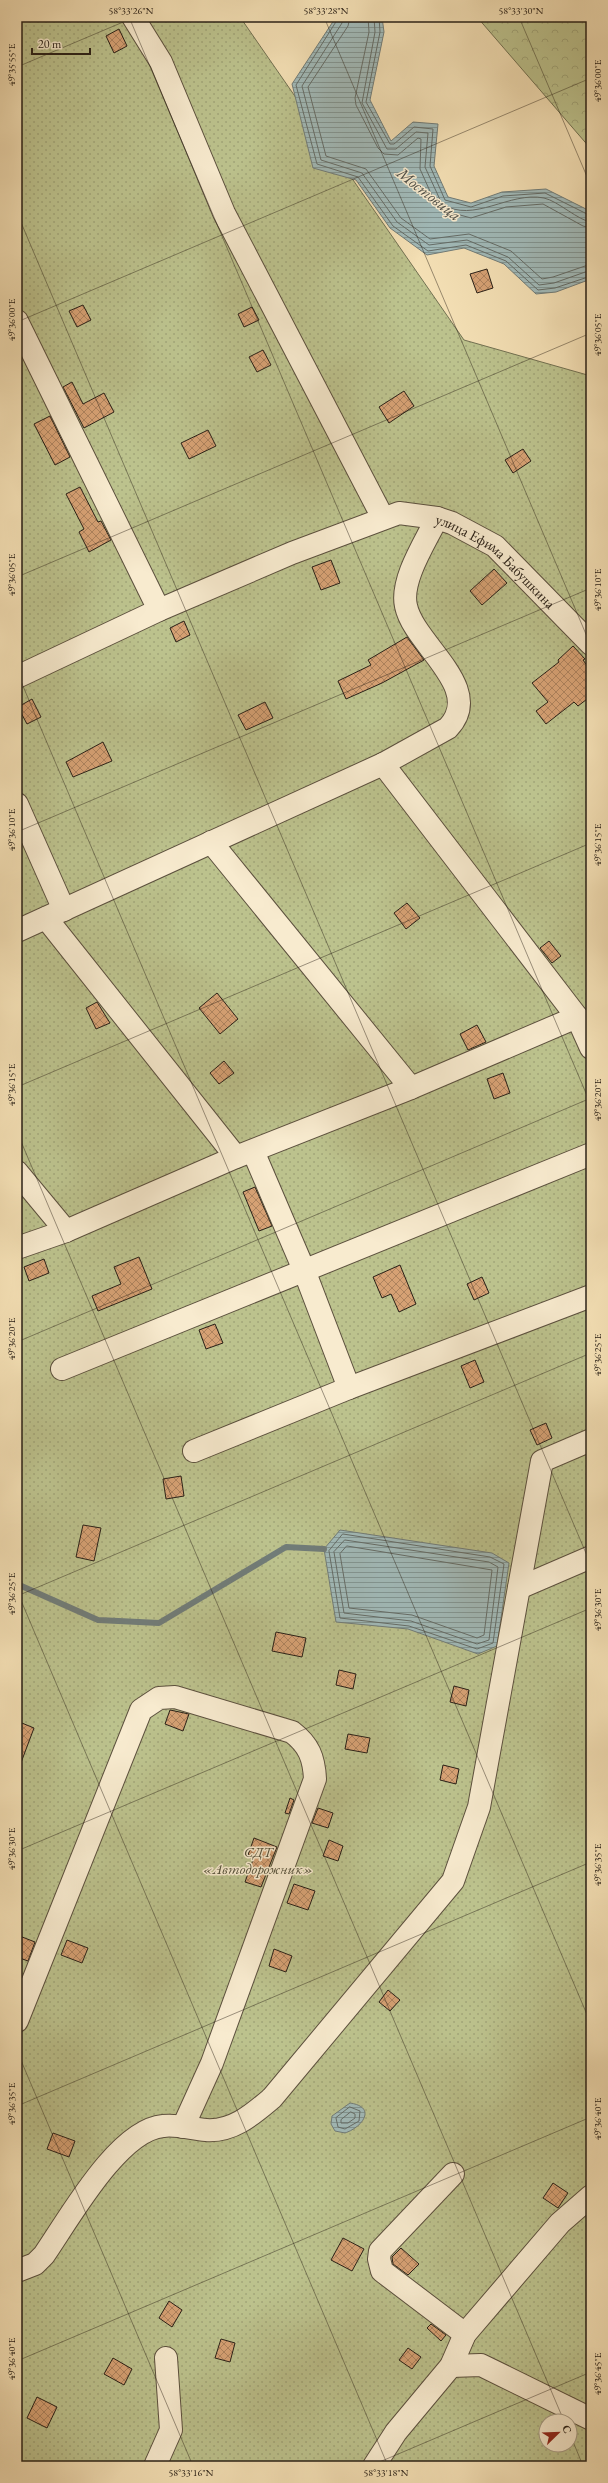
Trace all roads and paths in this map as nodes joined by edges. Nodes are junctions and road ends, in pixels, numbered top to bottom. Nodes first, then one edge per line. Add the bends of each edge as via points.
1 (133, 17) edge
2 (17, 321) edge
3 (383, 518) junction
4 (437, 518) junction
5 (159, 610) junction
6 (591, 644) edge
7 (17, 677) edge
8 (383, 764) junction
9 (17, 804) edge
10 (211, 842) junction
11 (55, 914) junction
12 (17, 931) edge
13 (577, 1017) junction
14 (591, 1048) edge
15 (411, 1088) junction
16 (245, 1154) junction
17 (591, 1154) edge
18 (17, 1172) edge
19 (66, 1231) junction
20 (17, 1248) edge
21 (304, 1270) junction
22 (591, 1296) edge
23 (62, 1369) dead end
24 (349, 1388) junction
25 (591, 1440) edge
26 (194, 1451) dead end
27 (591, 1557) edge
28 (519, 1588) junction
29 (17, 2021) edge
30 (183, 2127) junction
31 (453, 2174) dead end
32 (591, 2196) edge
33 (583, 2216) edge
34 (17, 2271) edge
35 (464, 2334) junction
36 (166, 2358) dead end
37 (452, 2366) junction
38 (591, 2419) edge
39 (155, 2466) edge
40 (374, 2466) edge

1 - 3 street via 161,62 224,213
2 - 5 street
3 - 4 street, улица Ефима Бабушкина via 399,513
3 - 5 street, улица Ефима Бабушкина via 292,553
4 - 6 street, улица Ефима Бабушкина via 452,523 495,546
4 - 8 street via 407,582 406,606 412,620 455,685 460,698 460,710 456,720 448,728
5 - 7 street, улица Ефима Бабушкина
8 - 10 street
8 - 13 street
9 - 11 street
10 - 11 street
10 - 15 street
11 - 12 street
11 - 16 street
13 - 14 street
13 - 15 street
15 - 16 street
16 - 19 street
16 - 21 street
17 - 21 street
18 - 19 street
19 - 20 street
21 - 23 street
21 - 24 street
22 - 24 street
24 - 26 street
25 - 28 street via 542,1460
27 - 28 street
28 - 30 street via 479,1807 453,1881 272,2098 247,2120 226,2128 208,2130
29 - 30 street via 141,1710 159,1698 175,1697 292,1732 303,1740 310,1751 315,1779 212,2063
30 - 34 street via 163,2126 130,2141 112,2158 44,2255 31,2266
31 - 35 street via 380,2251 379,2259 382,2271
32 - 33 street
33 - 35 street via 560,2223
35 - 37 street
36 - 39 street via 171,2430
37 - 38 street via 481,2365
37 - 40 street via 396,2432

